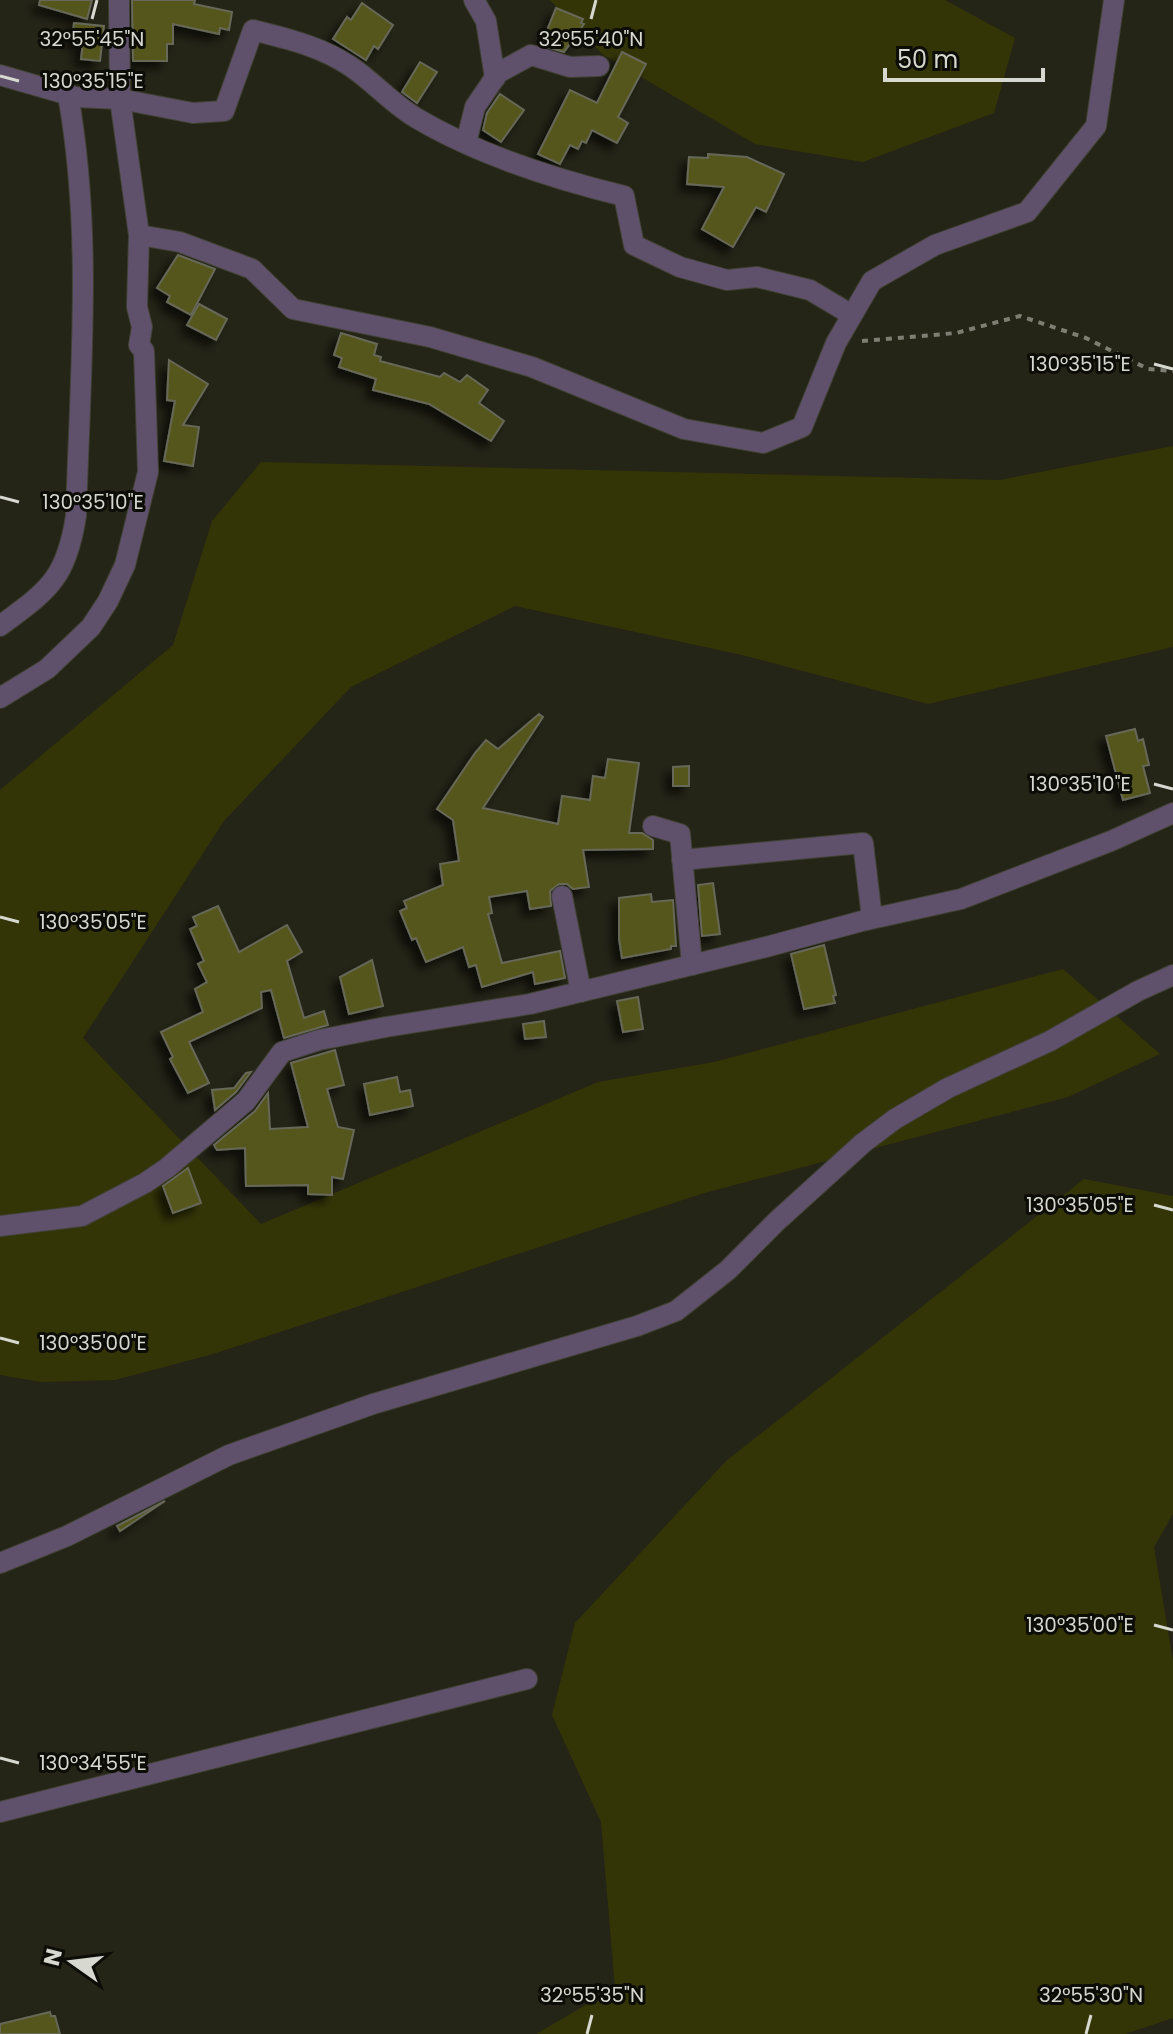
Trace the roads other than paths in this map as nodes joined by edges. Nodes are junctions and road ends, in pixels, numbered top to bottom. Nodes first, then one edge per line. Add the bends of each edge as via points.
1 (119, 0) edge
2 (474, 0) edge
3 (1114, 0) edge
4 (599, 66) dead end
5 (0, 75) edge
6 (495, 78) junction
7 (68, 95) junction
8 (120, 99) junction
9 (466, 143) junction
10 (139, 235) junction
11 (852, 315) junction
12 (0, 626) edge
13 (0, 698) edge
14 (1173, 813) edge
15 (653, 826) dead end
16 (682, 860) junction
17 (562, 896) dead end
18 (872, 918) junction
19 (692, 965) junction
20 (1173, 975) edge
21 (581, 992) junction
22 (0, 1226) edge
23 (0, 1563) edge
24 (527, 1679) dead end
25 (0, 1812) edge

1 - 8 street
2 - 6 street via 486,21
3 - 11 street via 1096,126 1027,212 935,245 872,281
4 - 6 street via 570,67 531,55
5 - 7 street
6 - 9 street via 475,107
7 - 8 street
7 - 12 street via 83,225 76,516 66,561 47,591
8 - 9 street via 193,113 224,111 253,30 314,46 416,118
8 - 10 street
9 - 11 street via 570,183 624,196 634,245 680,267 727,280 757,277 810,290
10 - 11 street via 180,242 252,269 293,309 430,337 532,367 684,429 763,443 802,427
10 - 13 street via 137,307 144,351 148,472 125,565 91,627 47,669
14 - 18 street via 961,899
15 - 16 street via 680,834
16 - 18 street via 863,843
16 - 19 street
17 - 21 street
18 - 19 street
19 - 21 street
20 - 23 street via 895,1119 676,1311 373,1404 229,1455 67,1536
21 - 22 street via 346,1035 282,1052 246,1101 145,1183 82,1216
24 - 25 street

